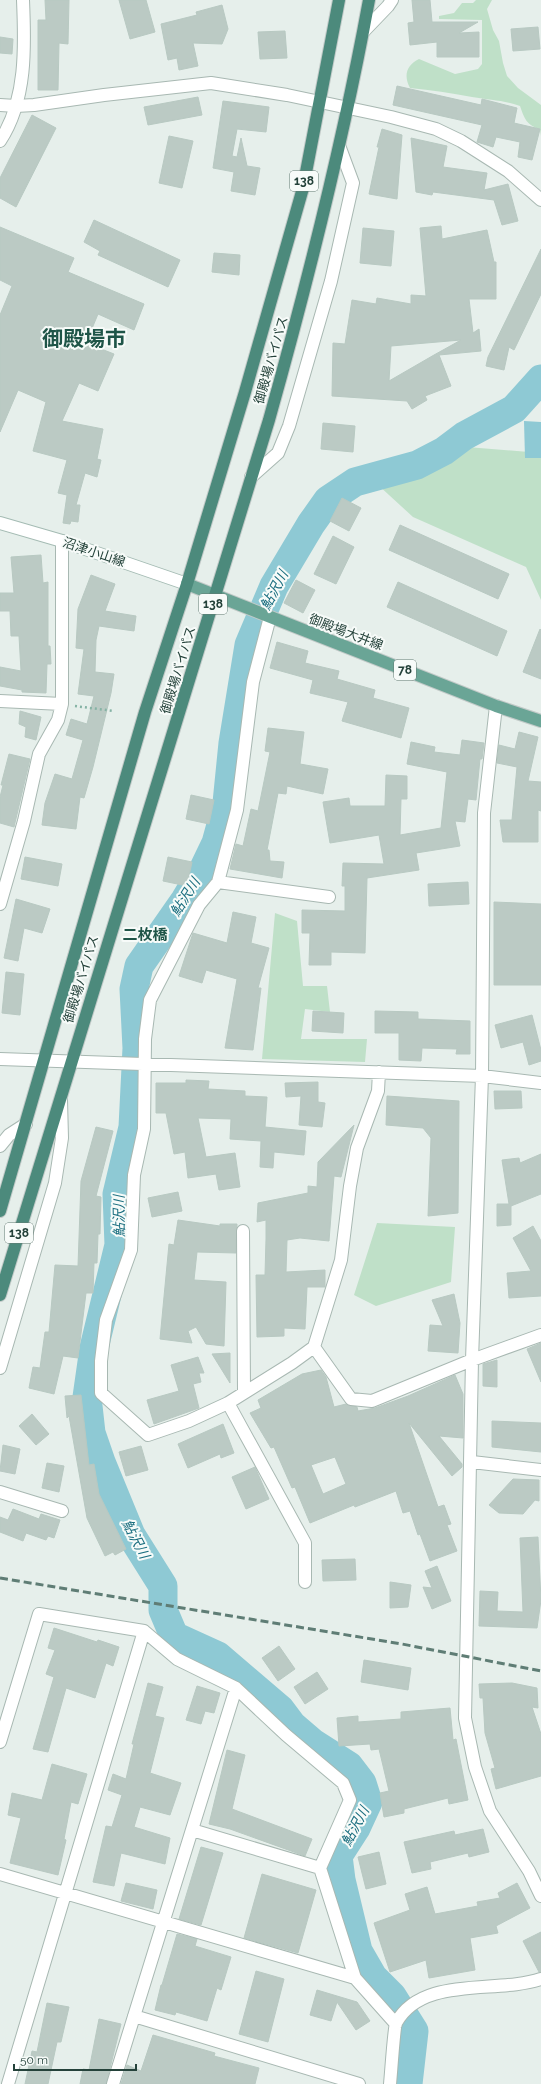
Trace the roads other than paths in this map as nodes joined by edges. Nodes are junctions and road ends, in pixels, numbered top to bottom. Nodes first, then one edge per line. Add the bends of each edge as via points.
1 (23, 0) edge
2 (339, 0) edge
3 (369, 0) edge
4 (392, 0) edge
5 (364, 31) junction
6 (319, 102) junction
7 (0, 104) edge
8 (16, 106) junction
9 (349, 108) junction
10 (0, 141) edge
11 (340, 148) junction
12 (541, 200) edge
13 (251, 478) junction
14 (0, 523) edge
15 (62, 541) junction
16 (187, 584) junction
17 (216, 595) junction
18 (270, 617) junction
19 (0, 701) edge
20 (62, 704) junction
21 (496, 706) junction
22 (541, 721) edge
23 (218, 882) junction
24 (329, 897) dead end
25 (0, 904) edge
26 (0, 1059) edge
27 (44, 1062) junction
28 (70, 1062) junction
29 (144, 1065) junction
30 (379, 1072) junction
31 (482, 1076) junction
32 (541, 1083) edge
33 (61, 1095) junction
34 (26, 1124) junction
35 (0, 1146) edge
36 (0, 1211) edge
37 (243, 1231) dead end
38 (0, 1295) edge
39 (541, 1335) edge
40 (314, 1347) junction
41 (472, 1360) junction
42 (0, 1368) edge
43 (244, 1391) junction
44 (228, 1403) junction
45 (472, 1462) junction
46 (541, 1470) edge
47 (0, 1492) edge
48 (62, 1511) dead end
49 (305, 1582) dead end
50 (144, 1631) junction
51 (236, 1688) junction
52 (0, 1742) edge
53 (192, 1830) junction
54 (320, 1868) junction
55 (0, 1874) edge
56 (66, 1894) junction
57 (541, 1896) edge
58 (163, 1922) junction
59 (355, 1978) junction
60 (541, 1979) edge
61 (134, 2016) junction
62 (396, 2024) junction
63 (8, 2084) edge
64 (113, 2084) edge
65 (359, 2084) edge
66 (390, 2084) edge

1 - 8 street via 23,64
2 - 6 highway, 御殿場バイパス / 138
3 - 5 highway, 御殿場バイパス / 138
4 - 5 street
5 - 9 highway, 御殿場バイパス / 138
6 - 8 street via 211,83
6 - 9 street
6 - 16 highway, 御殿場バイパス / 138 via 303,188
7 - 8 street
8 - 10 street
9 - 11 highway, 御殿場バイパス / 138
9 - 12 street via 436,129 461,141 508,171
11 - 13 highway, 御殿場バイパス / 138 via 308,279
11 - 13 street via 353,183 331,281 289,426 278,453
13 - 17 highway, 御殿場バイパス / 138
14 - 15 street, 沼津小山線
15 - 16 street, 沼津小山線
15 - 20 street
16 - 17 main road, 御殿場大井線 / 78
16 - 27 highway, 御殿場バイパス / 138 via 145,712
17 - 18 main road, 御殿場大井線 / 78
17 - 28 highway, 御殿場バイパス / 138
18 - 21 main road, 御殿場大井線 / 78
18 - 23 street via 253,682 237,810
19 - 20 street
20 - 25 street via 58,720 39,754 24,821
21 - 22 main road, 御殿場大井線 / 78
21 - 31 street via 484,812
23 - 24 street
23 - 29 street via 199,906 150,1000
26 - 27 street
27 - 28 street
27 - 34 highway, 御殿場バイパス / 138
28 - 29 street
28 - 33 highway, 御殿場バイパス / 138
29 - 30 street
29 - 44 street via 144,1129 134,1175 130,1250 106,1320 101,1361 101,1393 148,1435 189,1422
30 - 31 street
30 - 40 street via 378,1091 357,1148 341,1260
31 - 32 street
31 - 41 street
33 - 38 highway, 御殿場バイパス / 138
33 - 42 street via 62,1138 55,1183
34 - 35 street via 9,1135
34 - 36 highway, 御殿場バイパス / 138
37 - 43 street
39 - 41 street
40 - 41 street via 351,1399 372,1401
40 - 43 street
41 - 45 street
43 - 44 street
44 - 49 street via 305,1543
45 - 46 street
45 - 57 street via 465,1718 474,1767 490,1811 529,1871
47 - 48 street
50 - 51 street via 177,1659
50 - 52 street via 39,1614
50 - 56 street
51 - 53 street
51 - 54 street via 343,1783 350,1800
53 - 54 street
53 - 58 street
54 - 59 street
55 - 56 street
56 - 58 street
56 - 63 street
58 - 59 street
58 - 61 street
59 - 62 street
60 - 62 street via 493,1987 452,1989 425,1997 410,2006
61 - 64 street
61 - 65 street
62 - 66 street

